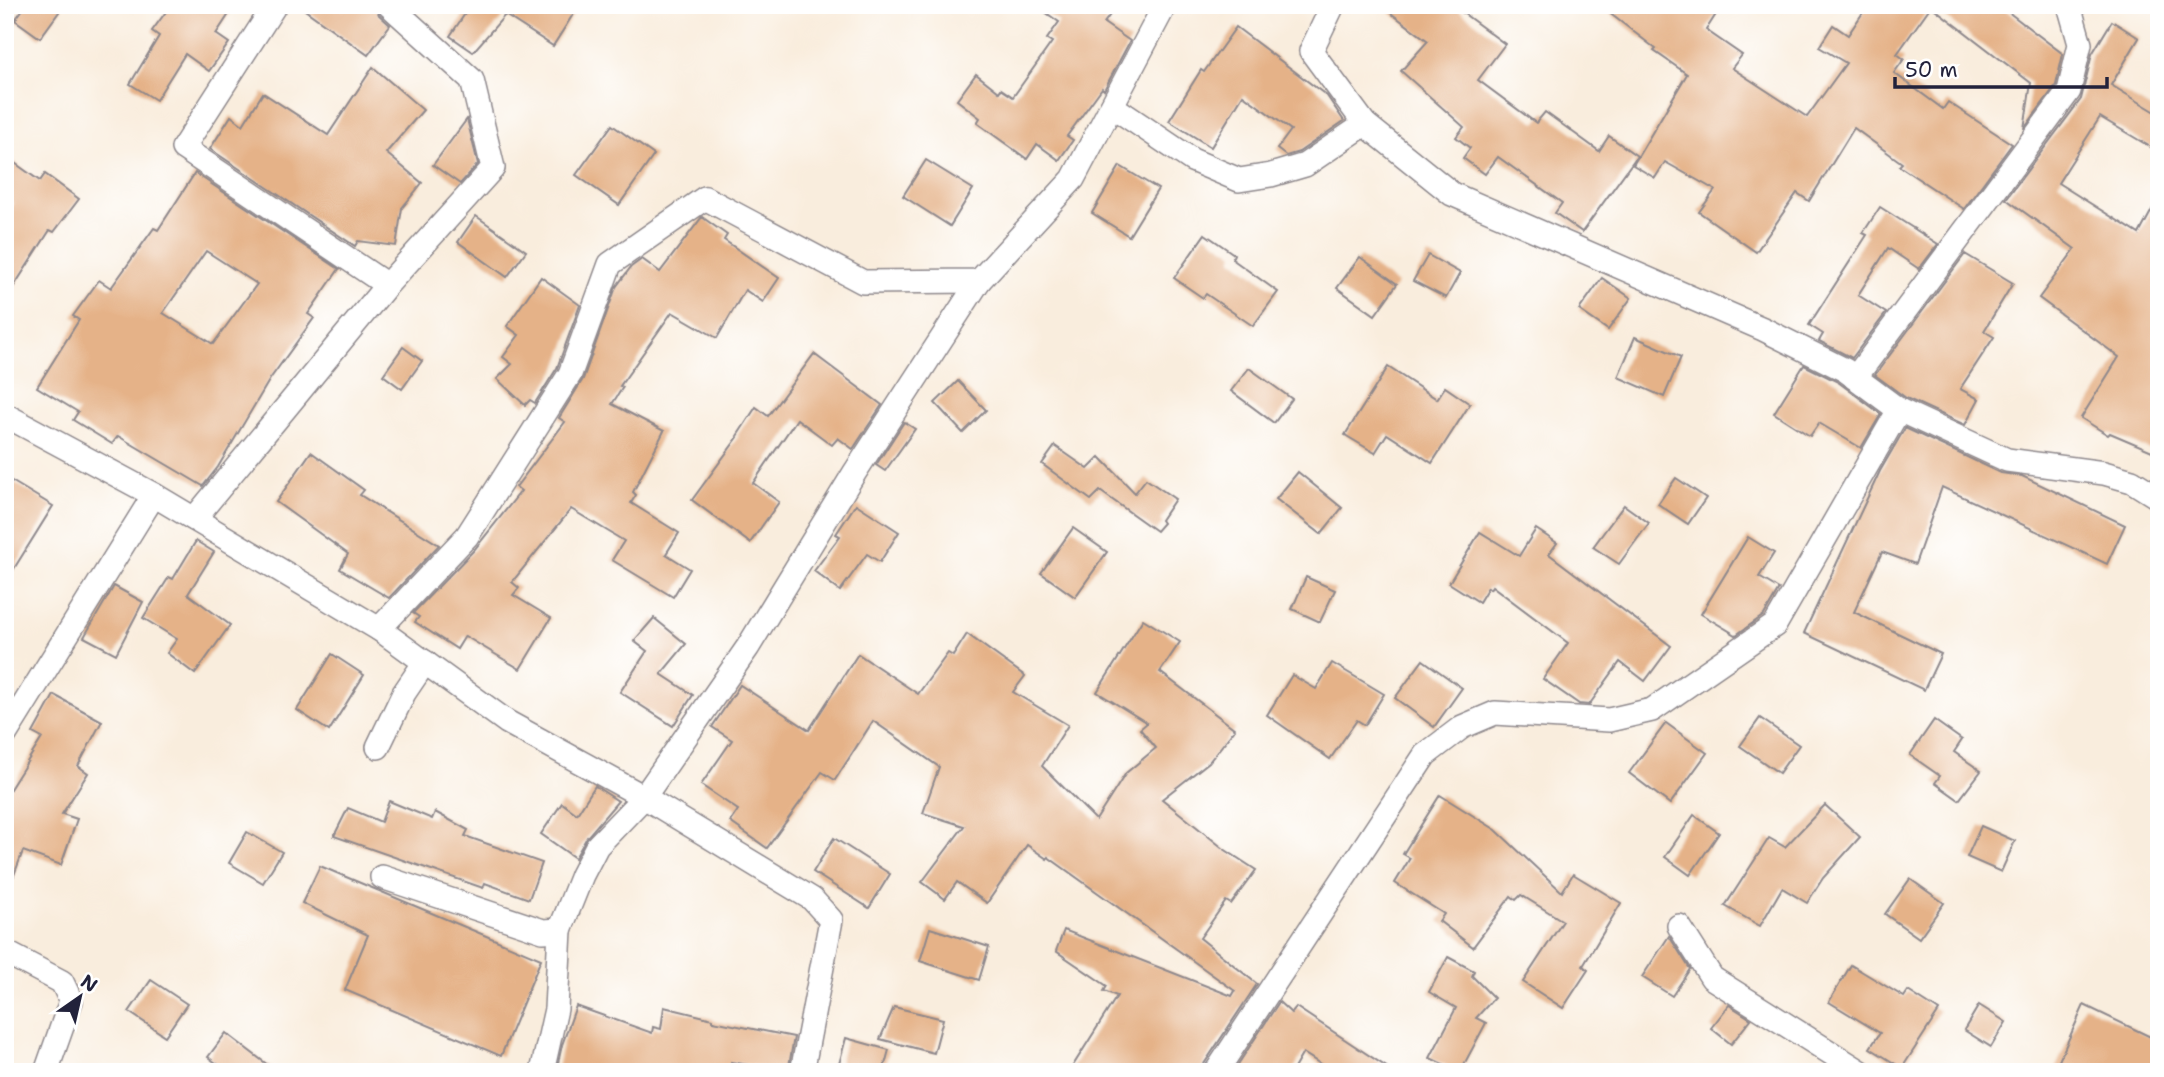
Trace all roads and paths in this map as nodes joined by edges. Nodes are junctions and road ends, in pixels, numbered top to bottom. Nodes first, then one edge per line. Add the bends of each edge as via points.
1 (275, 5) edge
2 (389, 5) edge
3 (1165, 5) edge
4 (1334, 5) edge
5 (2069, 5) edge
6 (1112, 106) junction
7 (1366, 124) junction
8 (979, 281) junction
9 (387, 285) junction
10 (1855, 378) junction
11 (1899, 410) junction
12 (5, 415) edge
13 (154, 495) junction
14 (2159, 498) edge
15 (194, 519) junction
16 (379, 629) junction
17 (425, 662) junction
18 (5, 735) edge
19 (378, 747) dead end
20 (644, 797) junction
21 (382, 877) dead end
22 (1679, 926) dead end
23 (560, 930) junction
24 (5, 952) edge
25 (46, 1072) edge
26 (542, 1072) edge
27 (802, 1072) edge
28 (1216, 1072) edge
29 (1861, 1072) edge

1 - 9 street via 183,148
2 - 9 street via 472,80 493,168
3 - 6 street
4 - 7 street via 1311,51
5 - 10 street via 2080,44 2069,91
6 - 7 street via 1192,160 1239,180 1305,165
6 - 8 street via 1073,179
7 - 10 street via 1452,194 1763,330
8 - 16 street via 863,282 705,198 610,264 570,374 556,397 467,536
8 - 20 street via 748,647
9 - 15 street
10 - 11 street
11 - 14 street via 2007,460 2104,473 2132,481
11 - 28 street via 1775,625 1652,710 1609,720 1495,713 1462,727 1425,755
12 - 13 street
13 - 15 street
13 - 18 street
15 - 16 street
16 - 17 street
17 - 19 street
17 - 20 street via 507,722
20 - 23 street via 597,846
20 - 27 street via 812,899 831,920
21 - 23 street via 543,931
22 - 29 street via 1712,978
23 - 26 street via 556,1009
24 - 25 street via 62,982 71,1001

